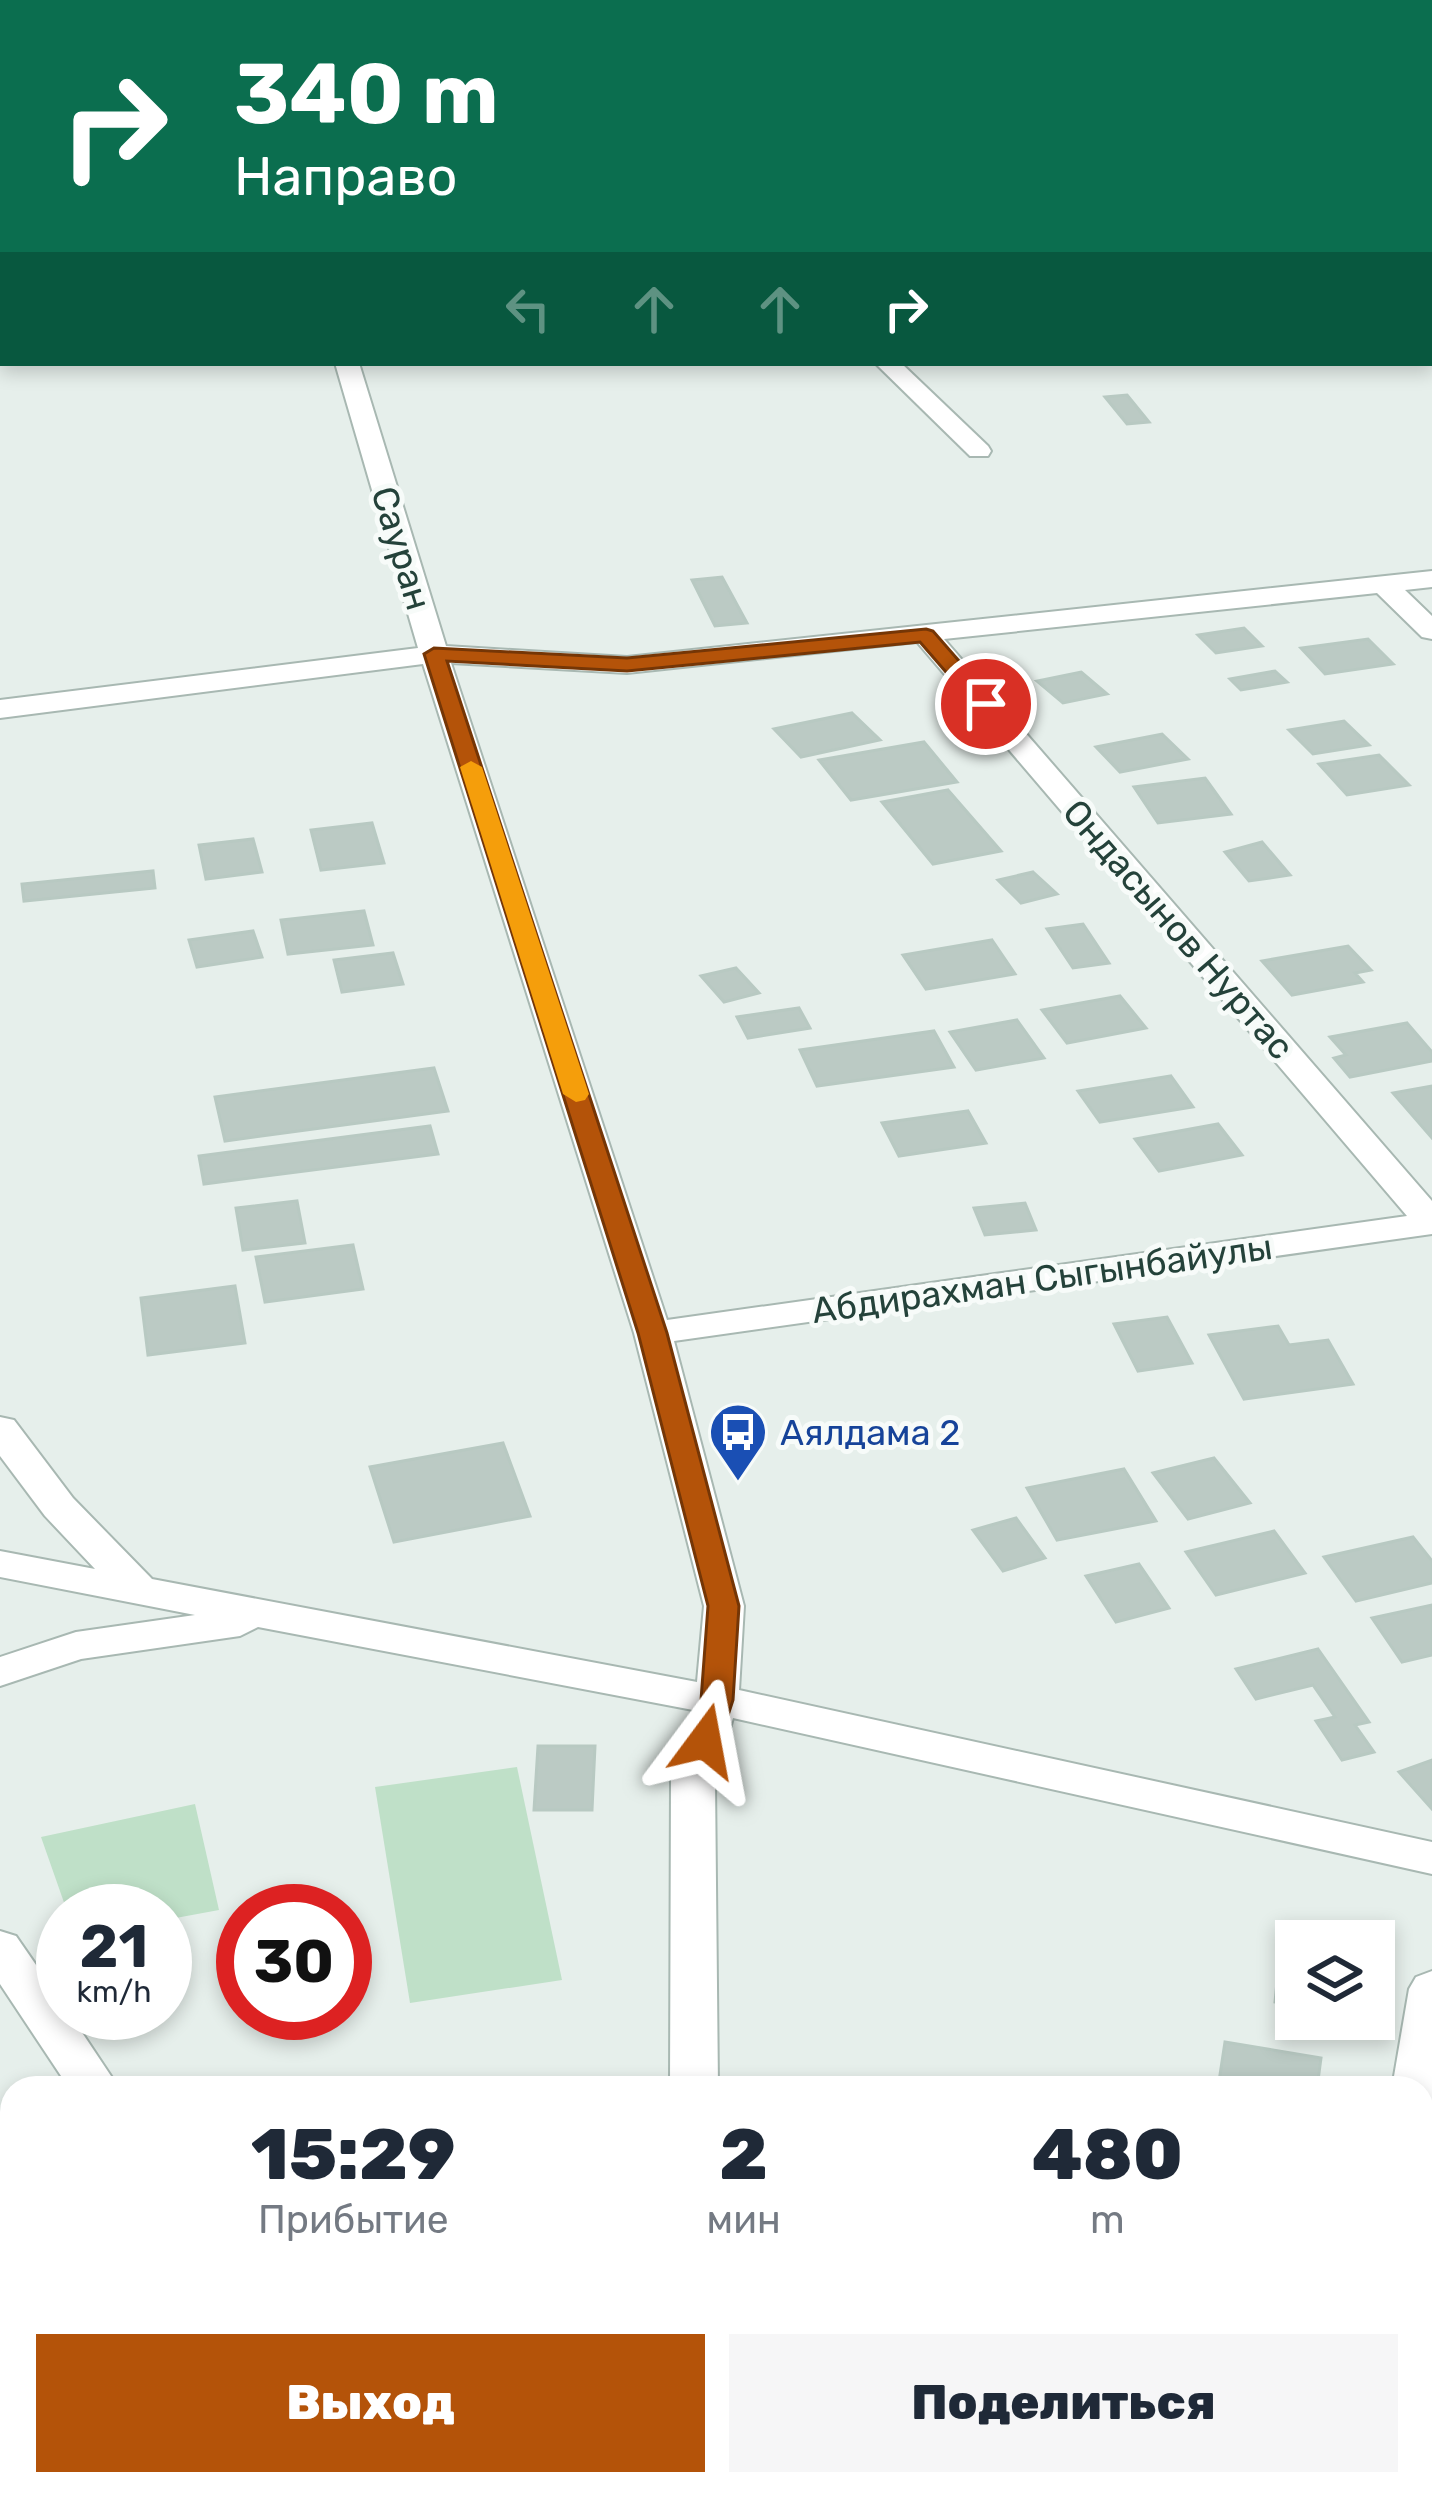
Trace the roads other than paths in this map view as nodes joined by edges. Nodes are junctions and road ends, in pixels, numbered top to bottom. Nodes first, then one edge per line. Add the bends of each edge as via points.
1 (348, 366) edge
2 (890, 366) edge
3 (979, 451) dead end
4 (1432, 579) edge
5 (1383, 584) junction
6 (1432, 631) edge
7 (926, 635) junction
8 (434, 654) junction
9 (0, 709) edge
10 (1432, 1223) edge
11 (652, 1333) junction
12 (0, 1429) edge
13 (0, 1564) edge
14 (142, 1593) junction
15 (267, 1618) junction
16 (0, 1672) edge
17 (717, 1700) junction
18 (1432, 1858) edge
19 (0, 1948) edge
20 (1432, 1989) edge
21 (87, 2076) edge
22 (694, 2076) edge
23 (1418, 2076) edge

1 - 8 street, Сауран
2 - 3 street
4 - 5 street
5 - 6 street
5 - 7 street
7 - 8 street via 627,665
7 - 10 street, Ондасынов Нуртас
8 - 9 street
8 - 11 street, Сауран
10 - 11 street, Абдирахман Сыгынбайулы
11 - 17 street, Сауран via 724,1606
12 - 14 street via 59,1507
13 - 14 street
14 - 15 street
15 - 16 street via 76,1646
15 - 17 street
17 - 18 street
17 - 22 street, Сауран via 694,1780
19 - 21 street
20 - 23 street

